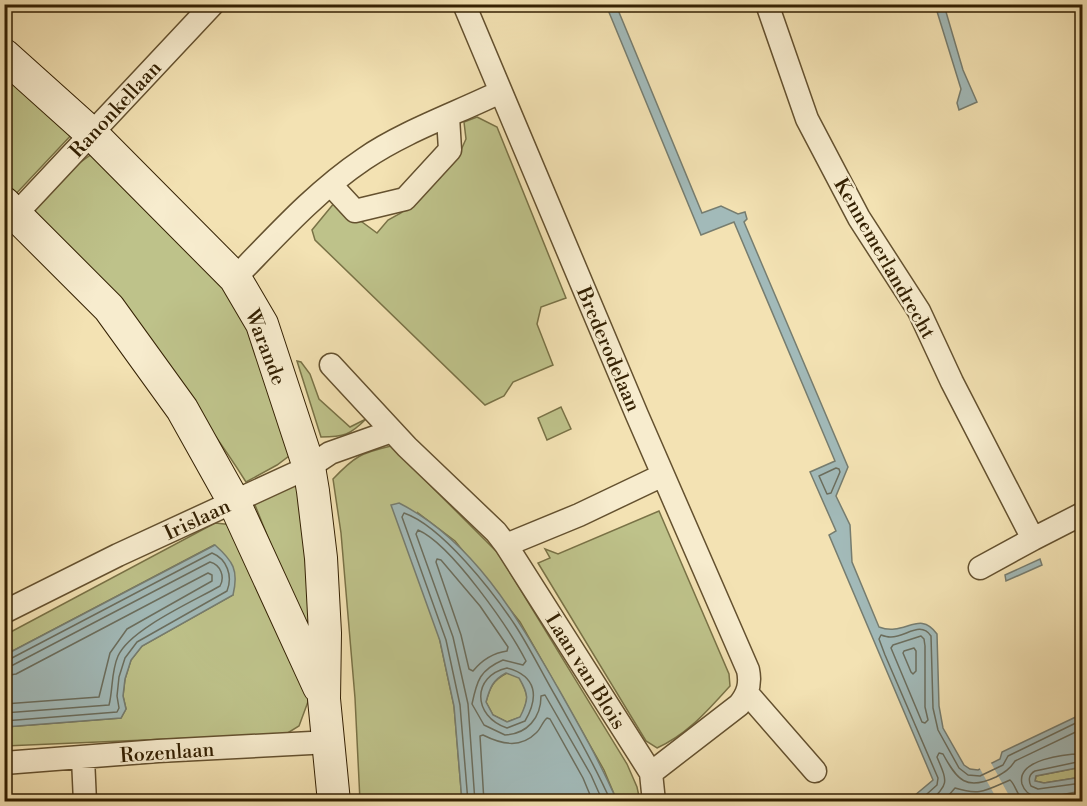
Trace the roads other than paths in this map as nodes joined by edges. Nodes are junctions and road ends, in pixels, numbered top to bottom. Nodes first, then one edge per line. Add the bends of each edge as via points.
1 (213, 4) edge
2 (464, 4) edge
3 (767, 4) edge
4 (4, 55) edge
5 (500, 92) junction
6 (448, 117) junction
7 (92, 134) junction
8 (331, 185) junction
9 (10, 208) edge
10 (235, 278) junction
11 (331, 365) dead end
12 (392, 431) junction
13 (309, 466) junction
14 (663, 475) junction
15 (234, 502) junction
16 (1083, 514) edge
17 (1033, 539) junction
18 (506, 544) junction
19 (980, 568) dead end
20 (4, 612) edge
21 (747, 693) junction
22 (324, 699) junction
23 (330, 742) junction
24 (82, 758) junction
25 (4, 763) edge
26 (815, 771) dead end
27 (651, 773) junction
28 (85, 801) edge
29 (334, 801) edge
30 (654, 801) edge

1 - 7 street, Ranonkellaan
2 - 5 street, Brederodelaan
3 - 17 street, Kennemerlandrecht via 807,119 859,218 919,311
4 - 7 main road, Warande
5 - 6 street
5 - 14 street, Brederodelaan
6 - 8 street via 364,159
6 - 8 street via 450,150 405,198 355,211
7 - 9 street, Ranonkellaan
7 - 10 main road, Warande
8 - 10 street
9 - 15 main road, Warande via 109,308 182,409
10 - 13 main road, Warande via 262,324
11 - 12 street, Laan van Blois
12 - 13 street, Irislaan via 330,453
12 - 18 street, Laan van Blois
13 - 15 street, Irislaan
13 - 22 main road, Warande via 321,558
14 - 18 street
14 - 21 street, Brederodelaan via 748,670
15 - 20 street, Irislaan
15 - 22 main road, Warande
16 - 17 street
17 - 19 street
18 - 27 street, Laan van Blois
21 - 26 street
21 - 27 street via 739,705
22 - 23 main road, Warande
23 - 24 street, Rozenlaan
23 - 29 main road, Warande
24 - 25 street, Rozenlaan
24 - 28 street
27 - 30 street, Laan van Blois

